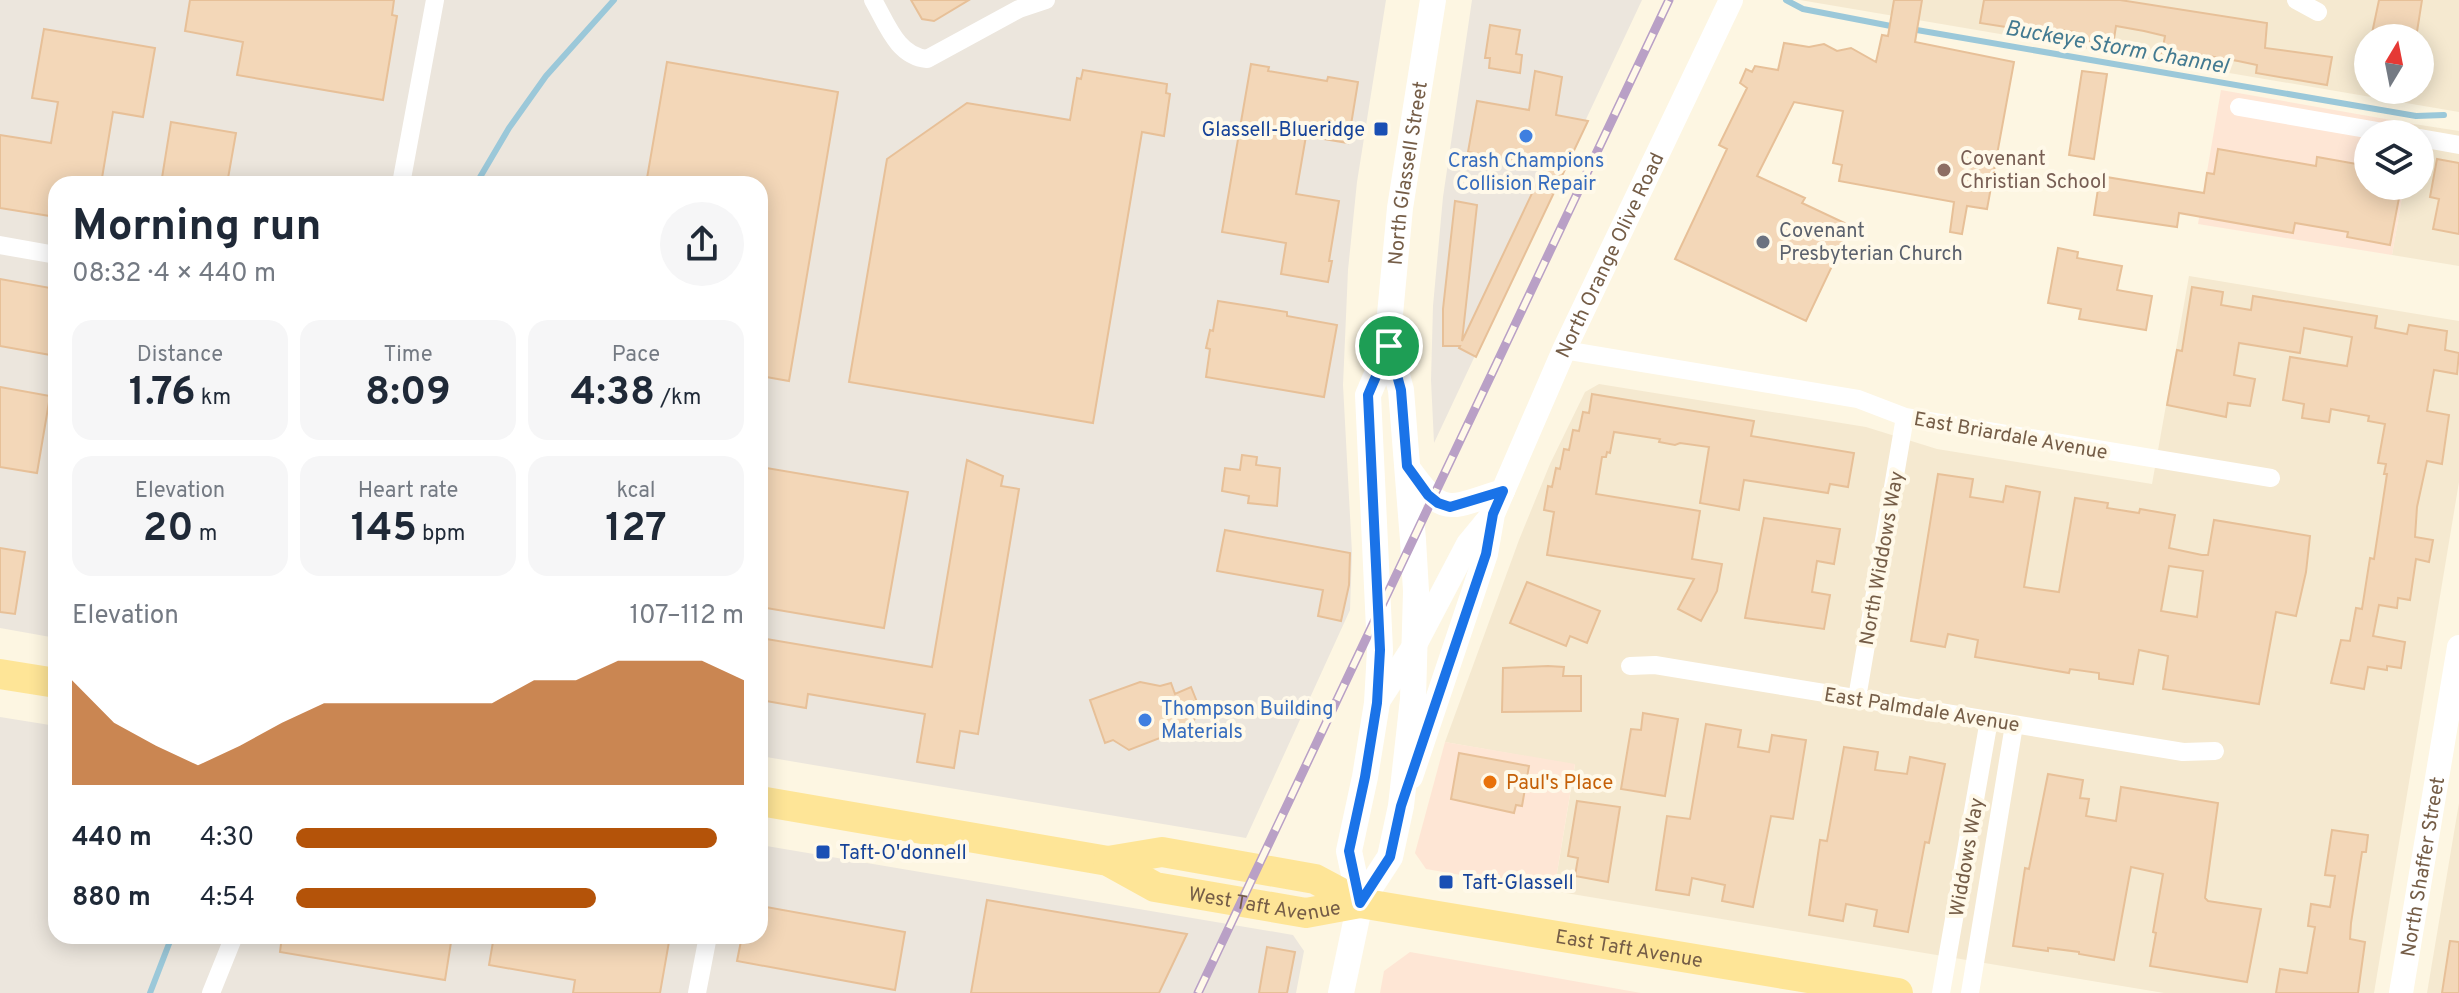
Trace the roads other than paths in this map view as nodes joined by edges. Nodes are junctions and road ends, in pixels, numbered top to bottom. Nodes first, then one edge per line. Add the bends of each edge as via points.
1 (435, 0) edge
2 (873, 0) edge
3 (1046, 0) edge
4 (1433, 0) edge
5 (1731, 0) edge
6 (2296, 0) edge
7 (2318, 12) dead end
8 (2239, 107) dead end
9 (2354, 127) edge
10 (2434, 141) edge
11 (2459, 145) edge
12 (402, 176) edge
13 (0, 245) edge
14 (48, 254) edge
15 (1389, 346) junction
16 (1564, 350) junction
17 (1905, 417) junction
18 (1407, 466) junction
19 (2271, 478) dead end
20 (1503, 491) junction
21 (1493, 514) junction
22 (1416, 643) junction
23 (2459, 647) edge
24 (1630, 666) dead end
25 (0, 674) edge
26 (48, 682) edge
27 (1857, 698) junction
28 (1377, 703) junction
29 (1989, 720) junction
30 (2014, 725) junction
31 (2215, 751) dead end
32 (768, 802) edge
33 (1401, 806) junction
34 (1360, 903) junction
35 (231, 944) edge
36 (706, 944) edge
37 (211, 993) edge
38 (697, 993) edge
39 (1341, 993) edge
40 (1898, 993) edge
41 (1941, 993) edge
42 (1970, 993) edge
43 (2401, 993) edge

1 - 12 street
2 - 3 street via 904,52 927,59
4 - 15 main road, North Glassell Street via 1400,208
5 - 16 street, North Orange Olive Road
6 - 7 street
8 - 9 street
10 - 11 street
13 - 14 street
15 - 18 main road, North Glassell Street via 1401,390
15 - 28 main road, North Glassell Street via 1368,395 1379,610
16 - 17 street, East Briardale Avenue via 1858,399
16 - 20 street, North Orange Olive Road
17 - 19 street, East Briardale Avenue
17 - 27 street, North Widdows Way
18 - 20 street via 1428,495 1444,506
18 - 22 main road, North Glassell Street
20 - 21 street, North Orange Olive Road
21 - 22 street, North Orange Olive Road via 1468,544
21 - 33 street, North Orange Olive Road via 1486,554
22 - 28 street, North Orange Olive Road
22 - 33 main road, North Glassell Street
23 - 43 street, North Shaffer Street
24 - 27 street, East Palmdale Avenue via 1655,665
25 - 26 main road
27 - 29 street, East Palmdale Avenue
28 - 34 main road, North Glassell Street via 1349,851
29 - 30 street, East Palmdale Avenue
29 - 41 street, Widdows Way
30 - 31 street, East Palmdale Avenue via 2183,752
30 - 42 street, Widdows Way
32 - 34 main road, West Taft Avenue via 1108,861 1155,887 1306,913
33 - 34 main road, North Glassell Street via 1390,857
34 - 39 main road, North Glassell Street
34 - 40 main road, East Taft Avenue
35 - 37 street
36 - 38 street

